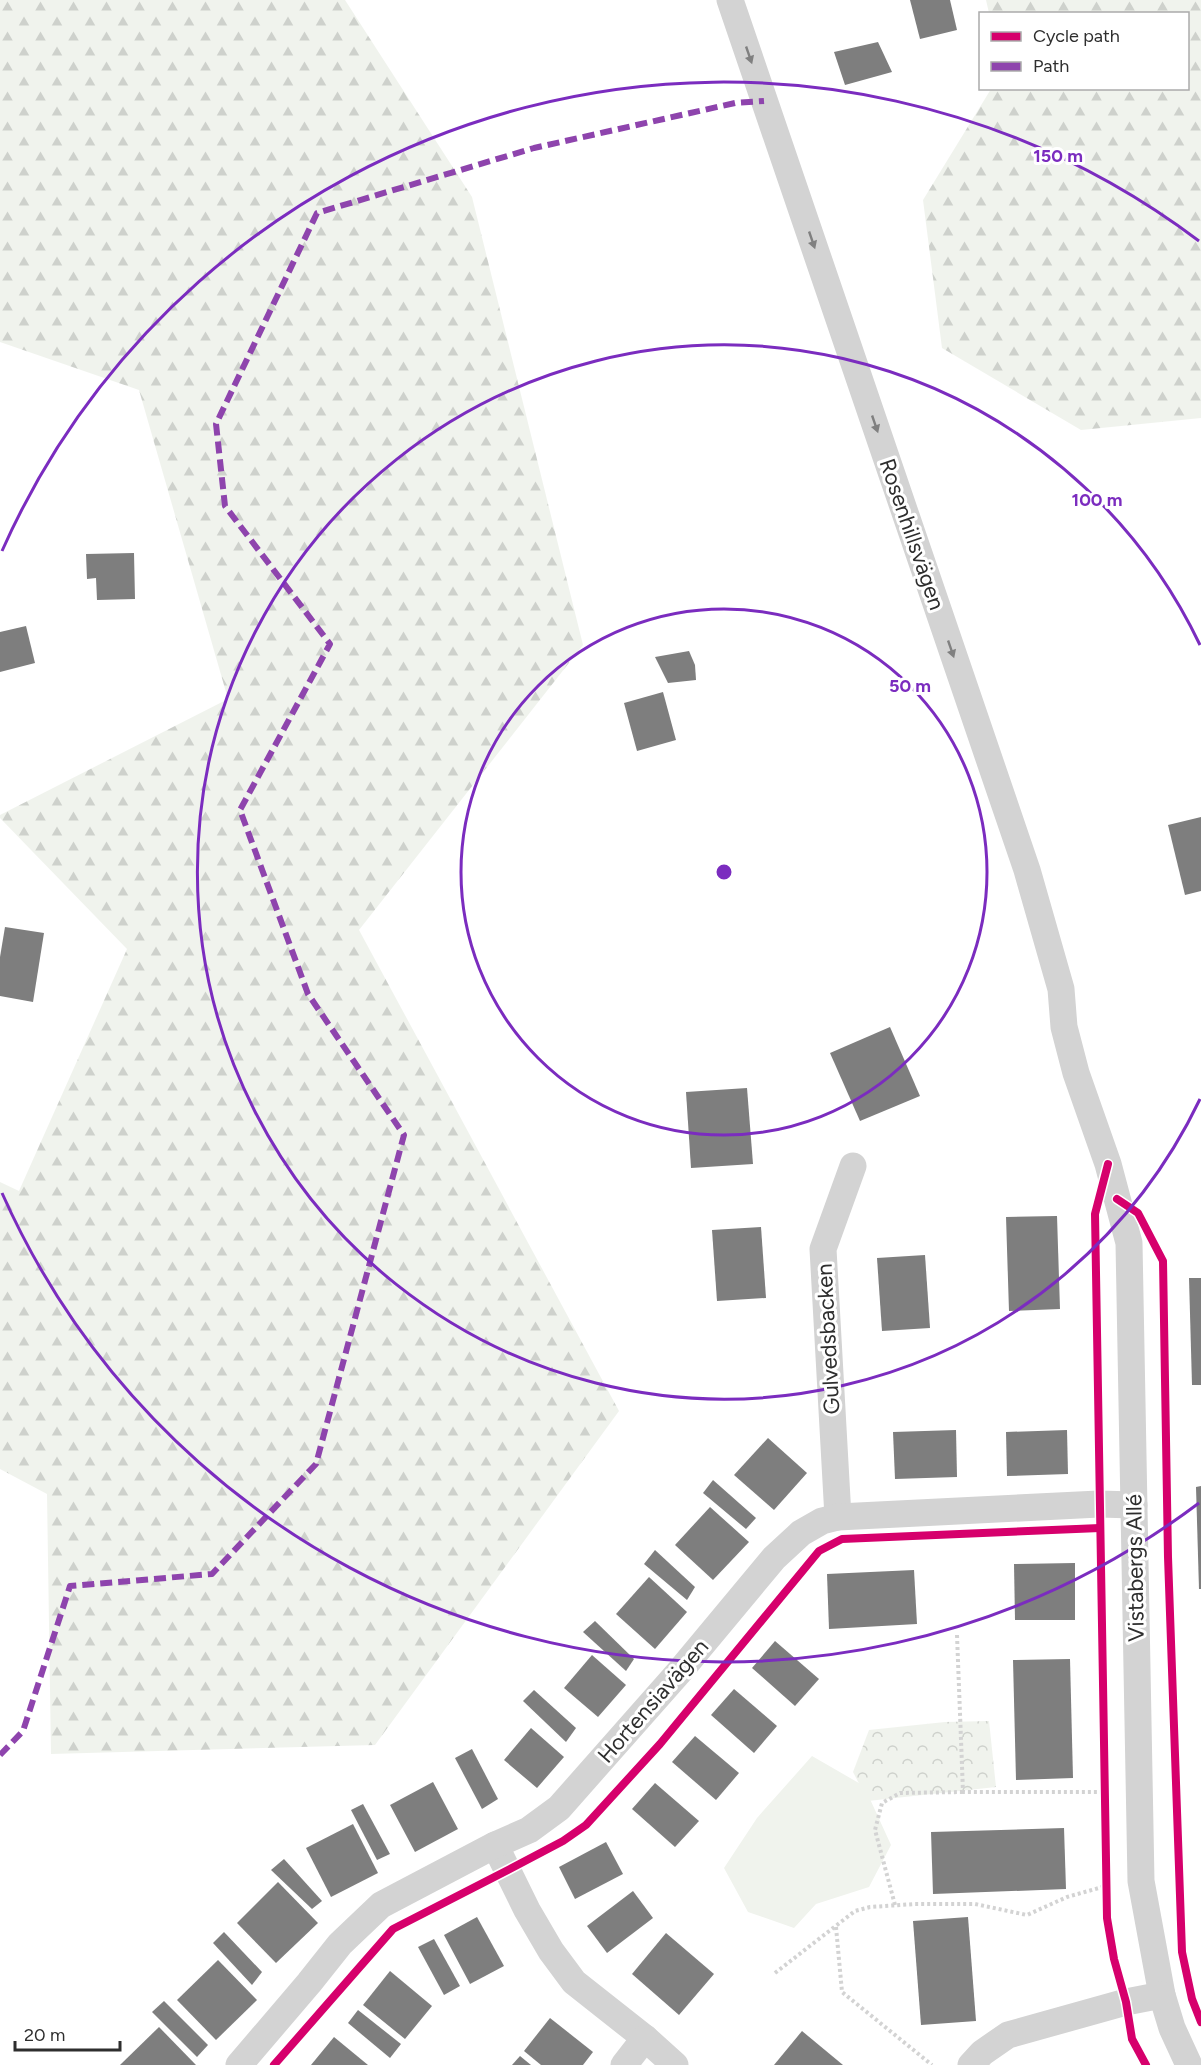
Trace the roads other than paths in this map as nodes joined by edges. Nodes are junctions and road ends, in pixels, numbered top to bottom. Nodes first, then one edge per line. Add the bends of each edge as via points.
1 (730, 0) edge
2 (1076, 1072) joint
3 (853, 1166) dead end
4 (1134, 1504) junction
5 (838, 1517) junction
6 (495, 1845) junction
7 (1162, 1995) junction
8 (645, 2038) junction
9 (238, 2065) edge
10 (624, 2065) edge
11 (675, 2065) edge
12 (971, 2065) edge
13 (1189, 2065) edge

1 -> 2 street, Rosenhillsvägen via 1028,870 1061,989 1064,1027
2 - 4 street, Vistabergs Allé via 1108,1164 1129,1243
3 - 5 street, Gulvedsbacken via 823,1249
4 - 5 street, Hortensiavägen
4 - 7 street, Vistabergs Allé via 1141,1881
5 - 6 street, Hortensiavägen via 801,1533 774,1558 559,1808 529,1830
6 - 8 street via 551,1951 574,1982
6 - 9 street, Hortensiavägen via 381,1905 340,1944
7 - 12 street via 1008,2035
7 - 13 street, Vistabergs Allé
8 - 10 street
8 - 11 street

